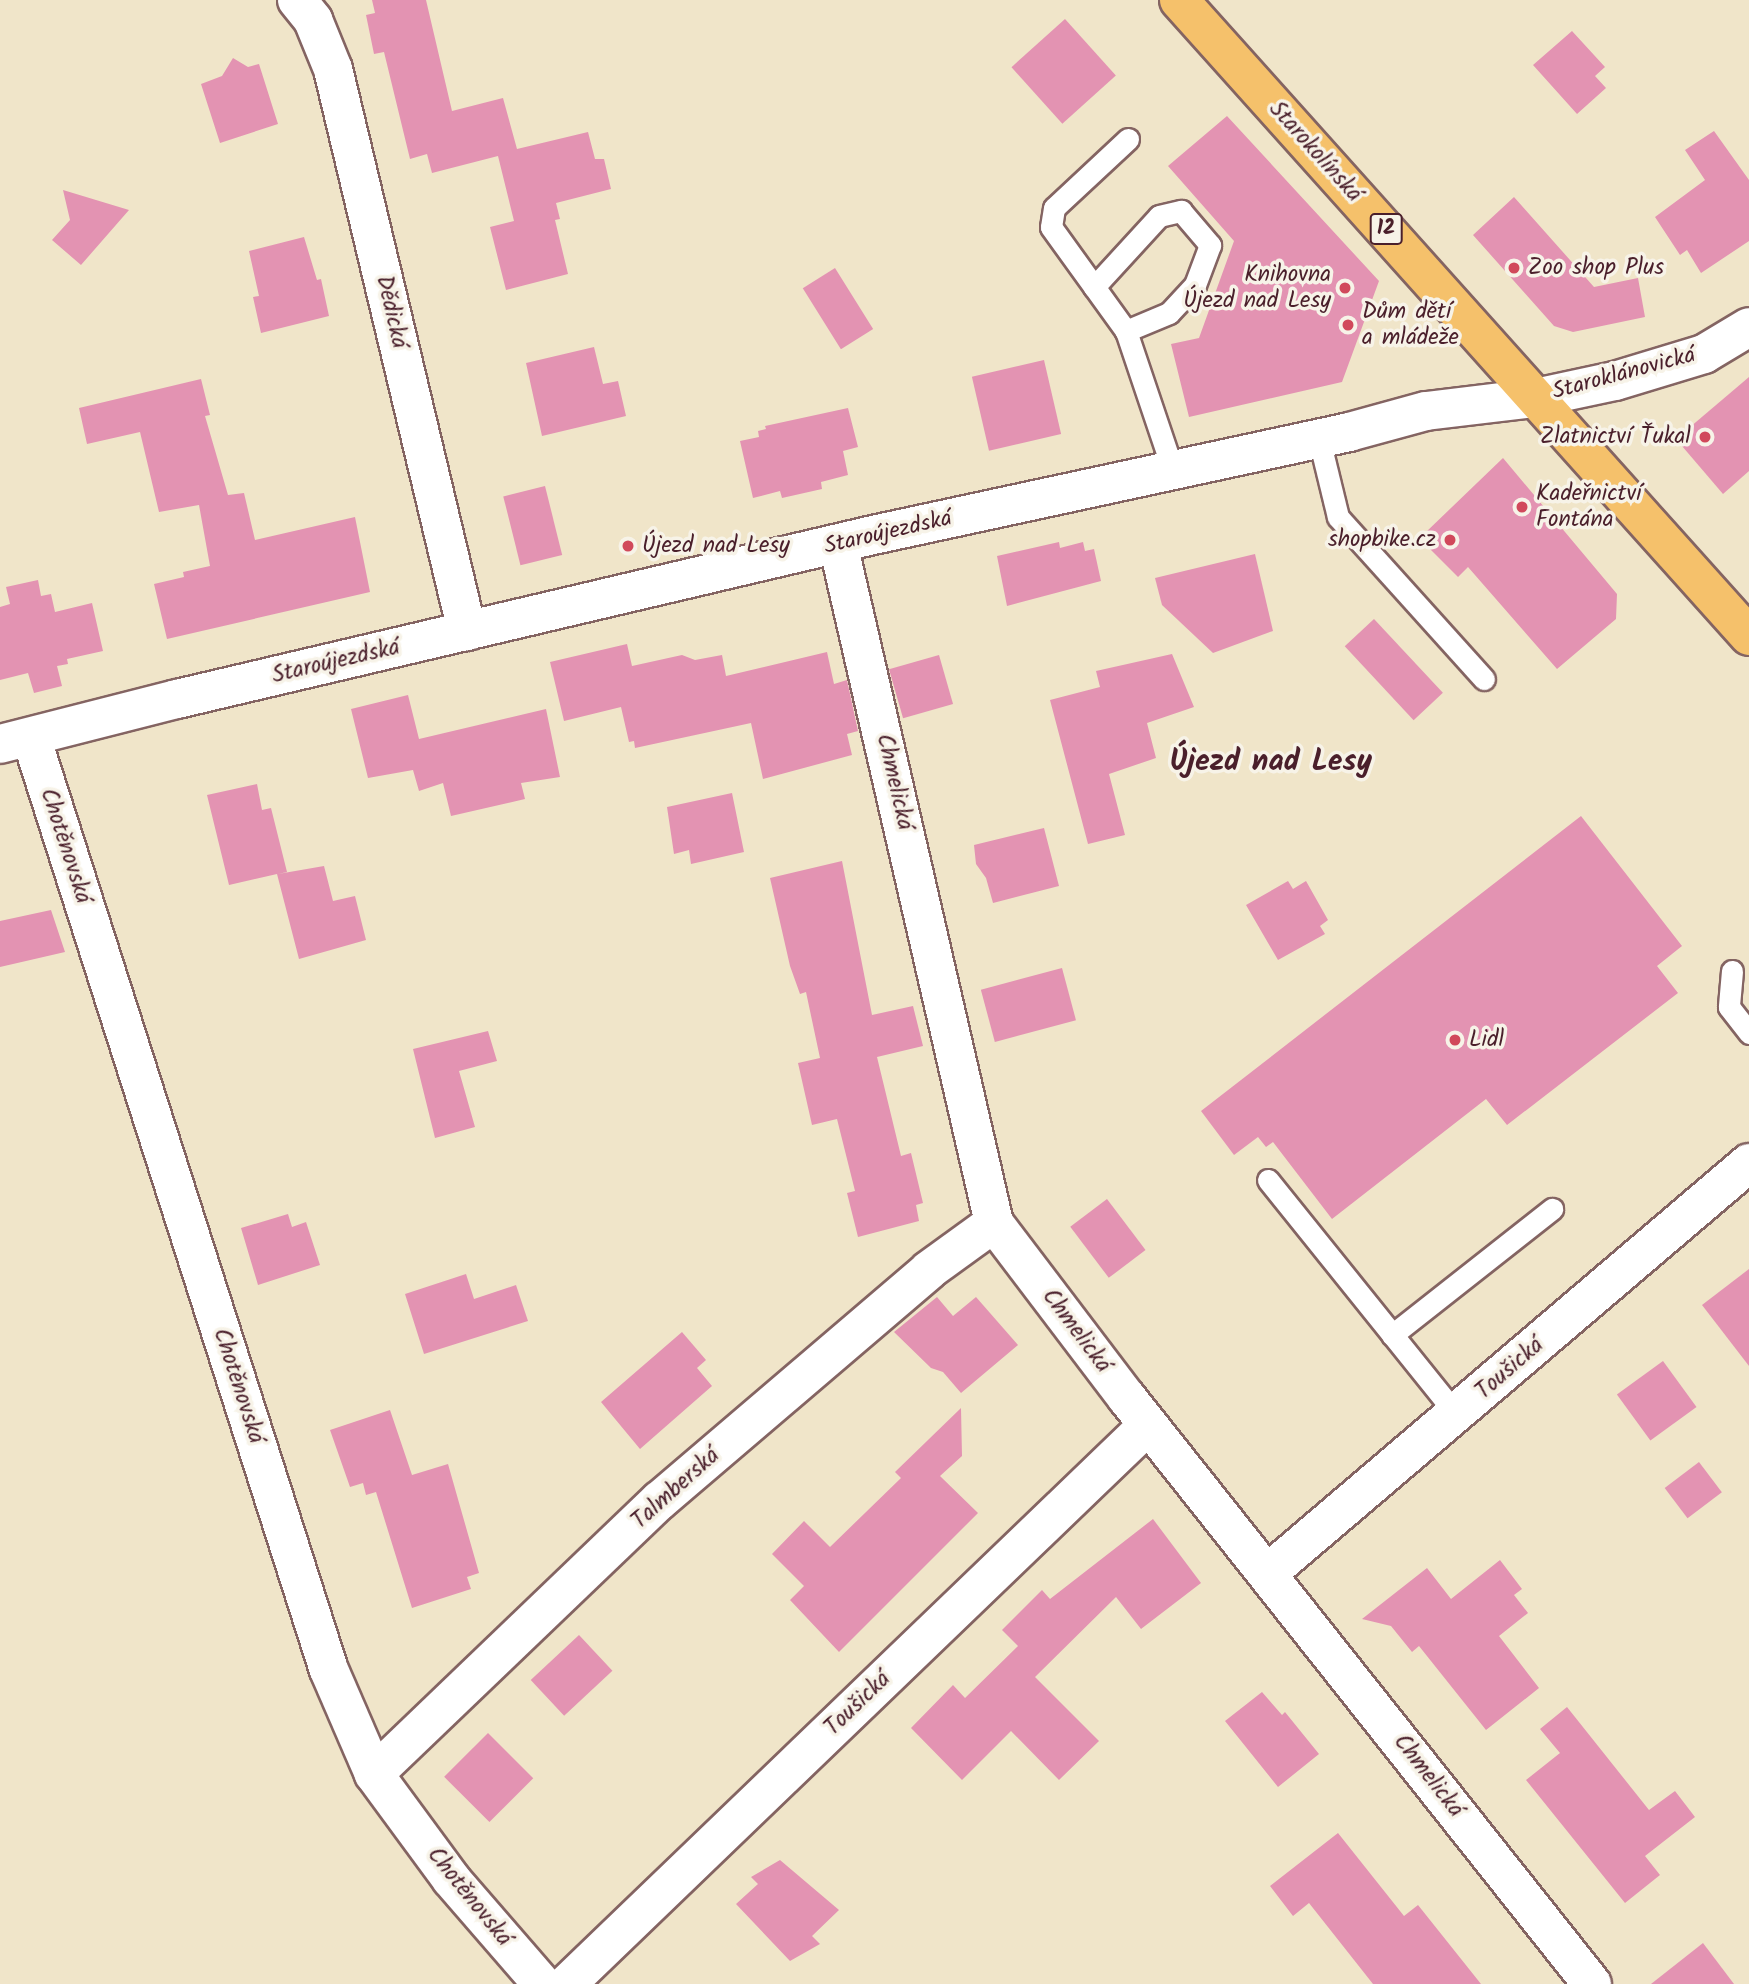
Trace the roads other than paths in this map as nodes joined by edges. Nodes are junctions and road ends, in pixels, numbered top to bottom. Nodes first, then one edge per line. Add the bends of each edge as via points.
1 (297, 0) edge
2 (1179, 0) edge
3 (1128, 139) dead end
4 (1094, 287) junction
5 (1749, 327) edge
6 (1126, 331) junction
7 (1535, 398) junction
8 (1319, 439) junction
9 (1173, 471) junction
10 (838, 544) junction
11 (467, 631) junction
12 (1749, 636) edge
13 (1484, 680) dead end
14 (15, 741) edge
15 (1732, 971) dead end
16 (1749, 1033) edge
17 (1749, 1163) edge
18 (1268, 1180) dead end
19 (1552, 1209) dead end
20 (994, 1223) junction
21 (1392, 1335) junction
22 (1457, 1415) junction
23 (1148, 1425) junction
24 (1268, 1573) junction
25 (374, 1774) junction
26 (542, 1984) edge
27 (567, 1984) edge
28 (1592, 1984) edge

1 - 11 street, Dědická via 313,20 333,69
2 - 7 main road, Starokolínská / 12
3 - 4 lane via 1054,208 1051,227
4 - 6 lane
4 - 6 lane via 1159,216 1181,211 1210,245 1195,285 1169,313
5 - 7 street, Staroklánovická via 1704,354 1615,382
6 - 9 lane
7 - 8 street, Staroújezdská via 1426,411
7 - 12 main road, 12
8 - 9 street, Staroújezdská
8 - 13 lane via 1338,517
9 - 10 street, Staroújezdská
10 - 11 street, Staroújezdská
10 - 20 street, Chmelická
11 - 14 street, Staroújezdská
14 - 25 street, Chotěnovská via 329,1670
15 - 16 lane via 1729,1007
17 - 22 street, Toušická
18 - 21 lane
19 - 21 lane
20 - 23 street, Chmelická
20 - 25 street, Talmberská via 929,1270 659,1501
21 - 22 lane
22 - 24 street, Toušická
23 - 24 street, Chmelická
23 - 27 street, Toušická
24 - 28 street, Chmelická
25 - 26 street, Chotěnovská via 451,1879

